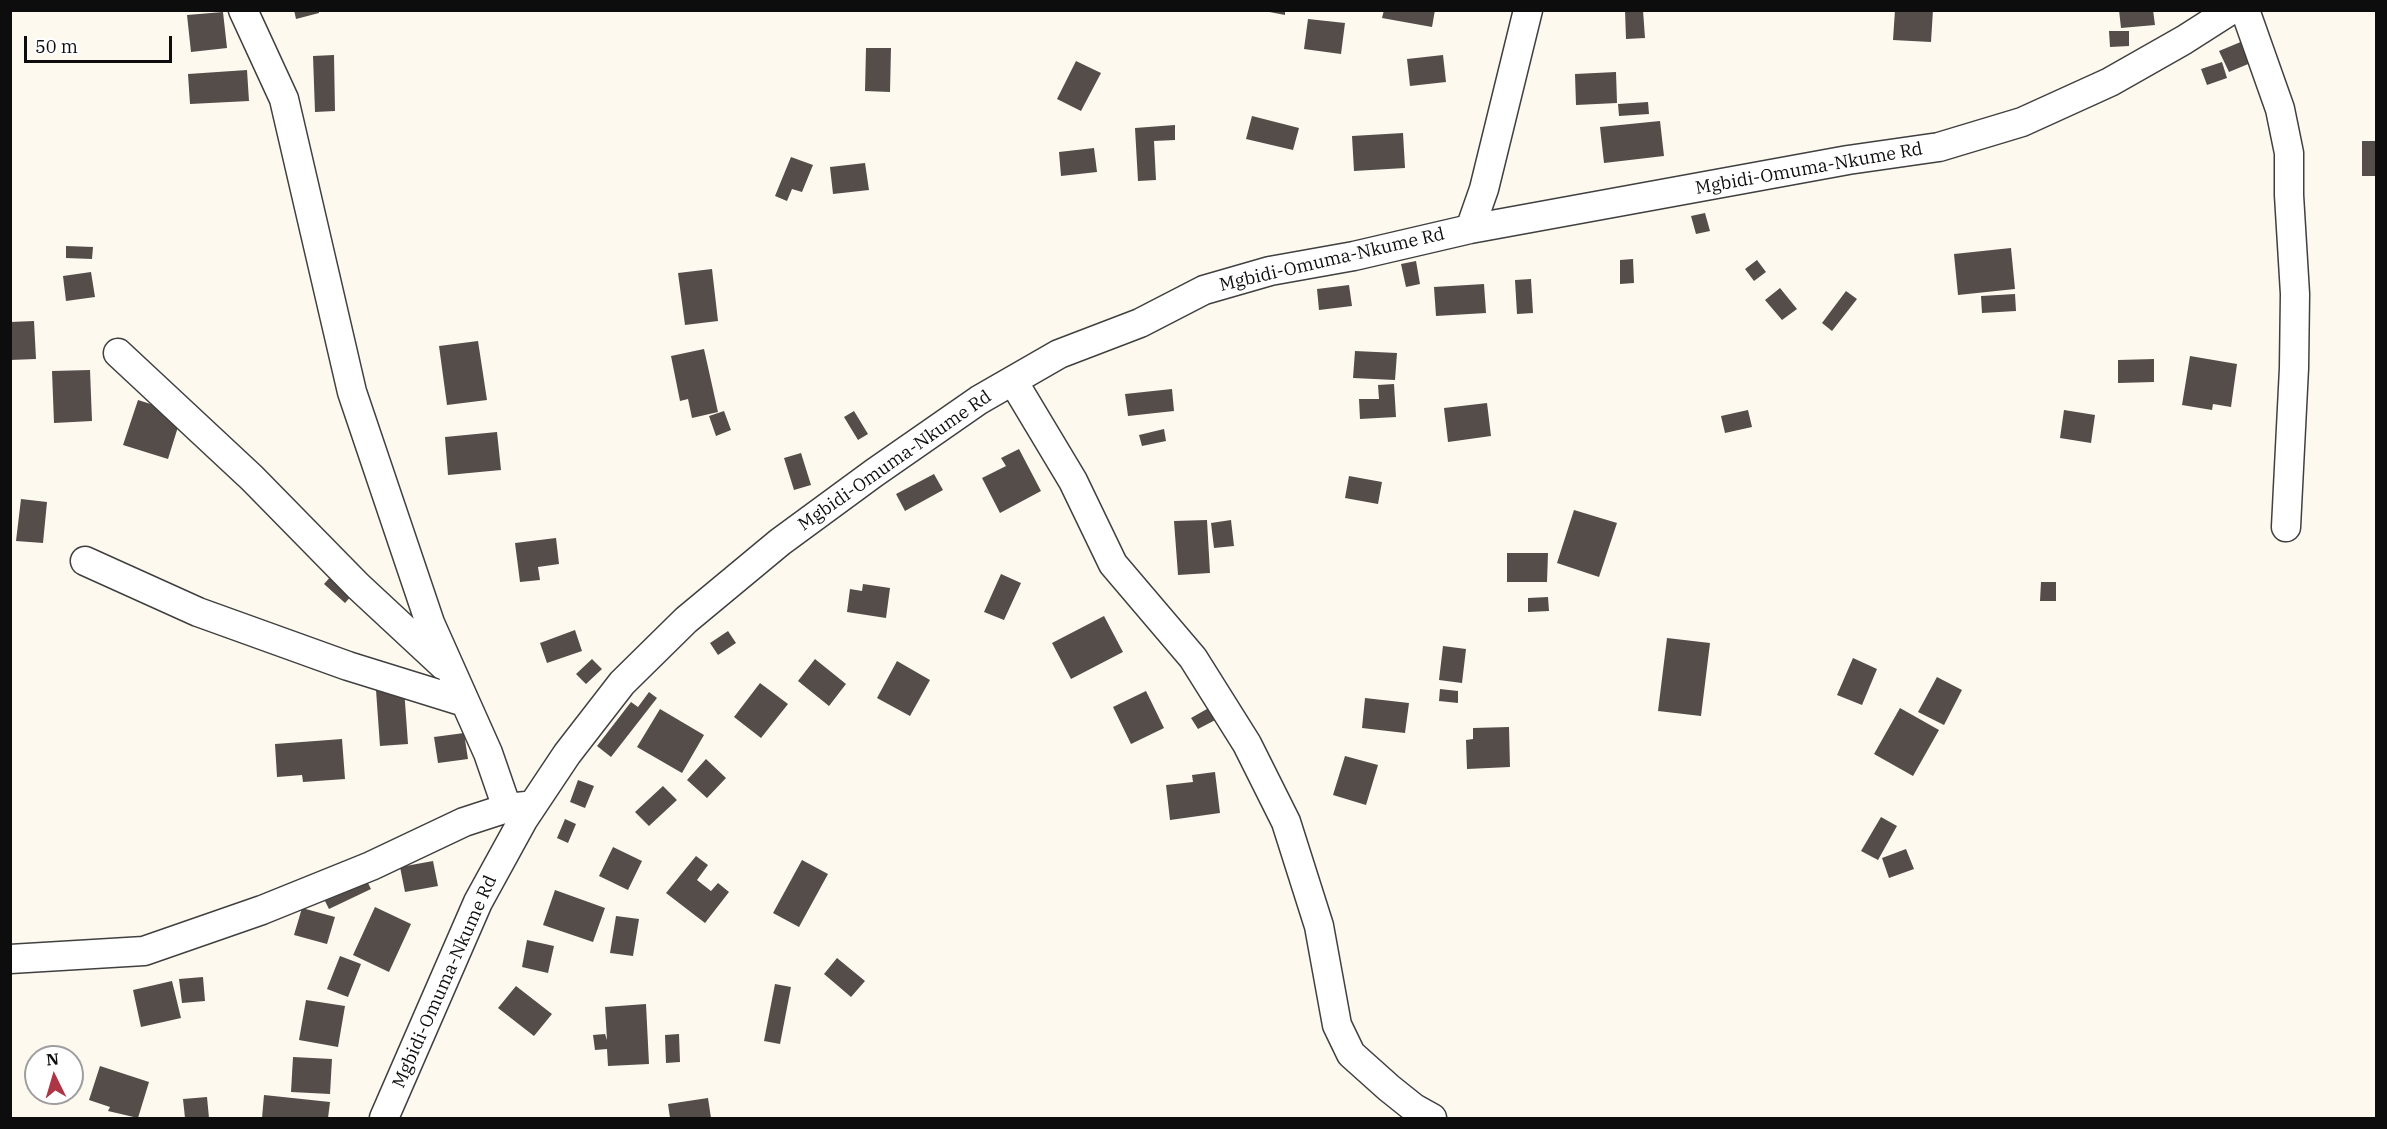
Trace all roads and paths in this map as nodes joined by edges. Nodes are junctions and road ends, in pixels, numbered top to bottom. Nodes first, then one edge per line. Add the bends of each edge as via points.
1 (243, 10) edge
2 (1528, 10) edge
3 (2231, 10) edge
4 (2245, 10) edge
5 (1470, 229) junction
6 (118, 353) dead end
7 (1013, 381) junction
8 (2286, 527) dead end
9 (85, 561) dead end
10 (451, 672) junction
11 (464, 702) junction
12 (520, 807) junction
13 (10, 959) edge
14 (384, 1119) edge
15 (1432, 1119) edge

1 - 10 street via 284,99 352,392 430,623
2 - 5 street via 1484,189
3 - 5 street, Mgbidi-Omuma-Nkume Rd via 2110,82 2022,122 1939,147
4 - 8 street via 2280,109 2289,153 2295,294
5 - 7 street, Mgbidi-Omuma-Nkume Rd via 1270,271 1204,290 1140,323 1059,354
6 - 10 street
7 - 12 street, Mgbidi-Omuma-Nkume Rd via 979,400 846,493 686,620 622,683
7 - 15 street via 1072,481 1113,564 1193,658 1247,744 1286,822 1319,926 1337,1025 1351,1054
9 - 11 street via 198,612 348,666
10 - 11 street
11 - 12 street
12 - 13 street via 464,822 371,866 262,910 144,951
12 - 14 street, Mgbidi-Omuma-Nkume Rd

